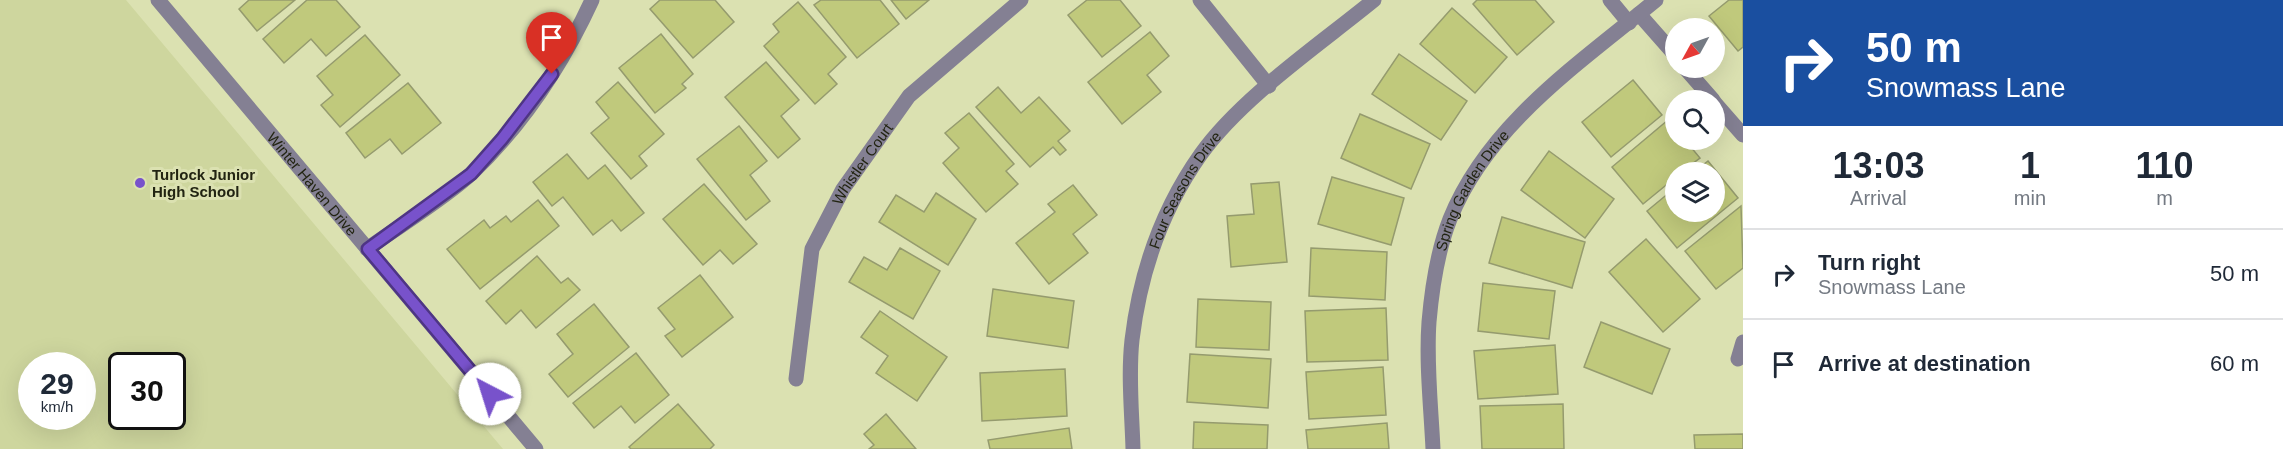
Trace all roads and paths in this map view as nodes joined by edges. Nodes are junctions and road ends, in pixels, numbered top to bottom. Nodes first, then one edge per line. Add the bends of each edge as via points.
1 (158, 0) edge
2 (592, 0) edge
3 (1021, 0) edge
4 (1200, 0) edge
5 (1374, 0) edge
6 (1610, 0) edge
7 (1655, 0) edge
8 (1634, 18) junction
9 (1665, 46) edge
10 (1694, 78) edge
11 (1269, 86) junction
12 (1704, 90) edge
13 (1725, 114) edge
14 (1743, 135) edge
15 (368, 249) junction
16 (1743, 342) edge
17 (1738, 359) dead end
18 (796, 379) dead end
19 (536, 449) edge
20 (1133, 449) edge
21 (1433, 449) edge

1 - 15 street, Winter Haven Drive
2 - 15 street via 552,74 471,174
3 - 18 street, Whistler Court via 909,96 843,189 812,249
4 - 11 street
5 - 11 street, Four Seasons Drive
6 - 8 street
7 - 8 street, Spring Garden Drive
8 - 9 street
8 - 21 street, Spring Garden Drive via 1516,119 1488,151 1450,220 1438,256 1429,325
10 - 12 street
11 - 20 street, Four Seasons Drive via 1202,153 1175,195 1153,243 1132,341
13 - 14 street
15 - 19 street, Winter Haven Drive
16 - 17 street

